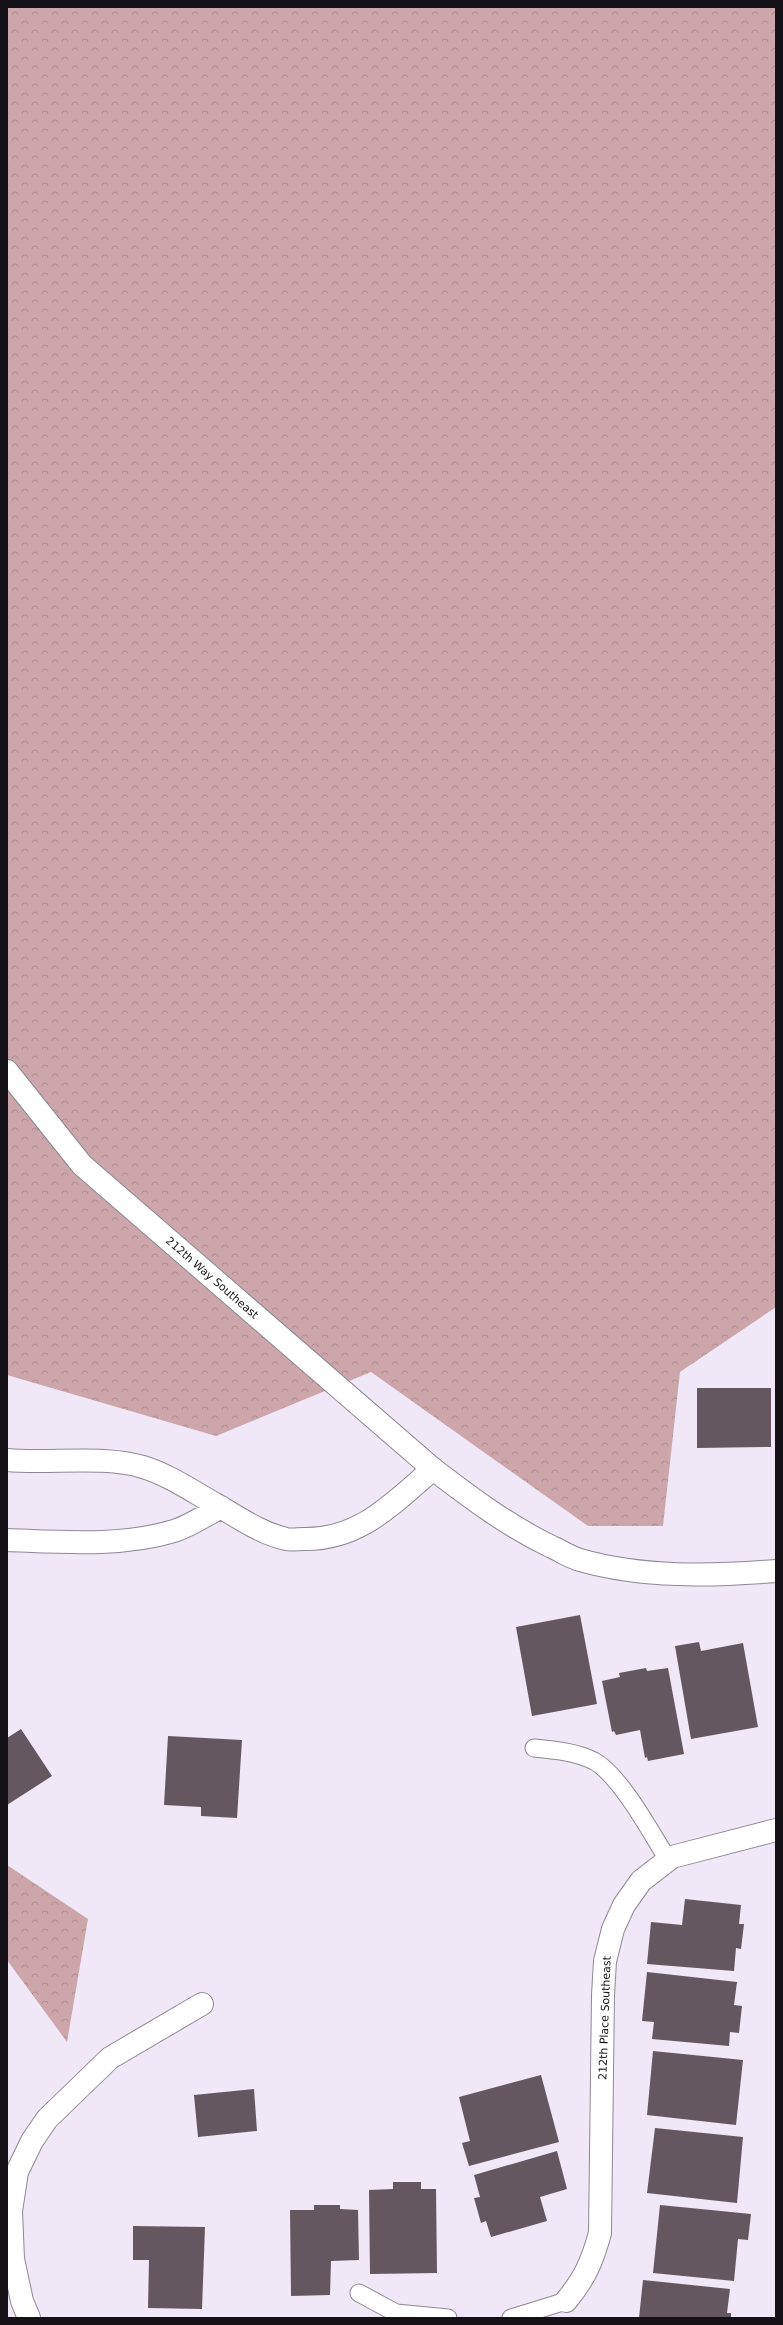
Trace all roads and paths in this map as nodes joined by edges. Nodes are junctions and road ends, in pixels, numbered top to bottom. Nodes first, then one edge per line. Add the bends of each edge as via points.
1 (7, 1071) edge
2 (7, 1460) edge
3 (433, 1469) junction
4 (221, 1508) junction
5 (7, 1540) edge
6 (776, 1571) edge
7 (534, 1748) dead end
8 (776, 1830) edge
9 (668, 1860) junction
10 (202, 2004) dead end
11 (359, 2293) dead end
12 (566, 2301) joint
13 (29, 2318) edge
14 (448, 2318) edge
15 (511, 2318) edge

1 - 3 street, 212th Way Southeast via 82,1165
2 - 4 street via 114,1462 142,1466 163,1474
3 - 4 street via 392,1505 341,1536 286,1539 258,1529
3 - 6 street, 212th Way Southeast via 487,1510 537,1540 578,1559 624,1570 668,1574 727,1575
4 - 5 street via 175,1530 156,1535 122,1540 73,1542
7 - 9 lane via 567,1752 595,1762 617,1782
8 - 9 street, 212th Place Southeast via 737,1838
9 - 12 street, 212th Place Southeast via 641,1881 624,1905 613,1929 605,1961 600,2233 592,2263 581,2283
10 - 13 street via 110,2058 46,2119 32,2141 17,2172 11,2212 13,2259 22,2301
11 - 14 lane via 396,2313
12 - 15 lane

